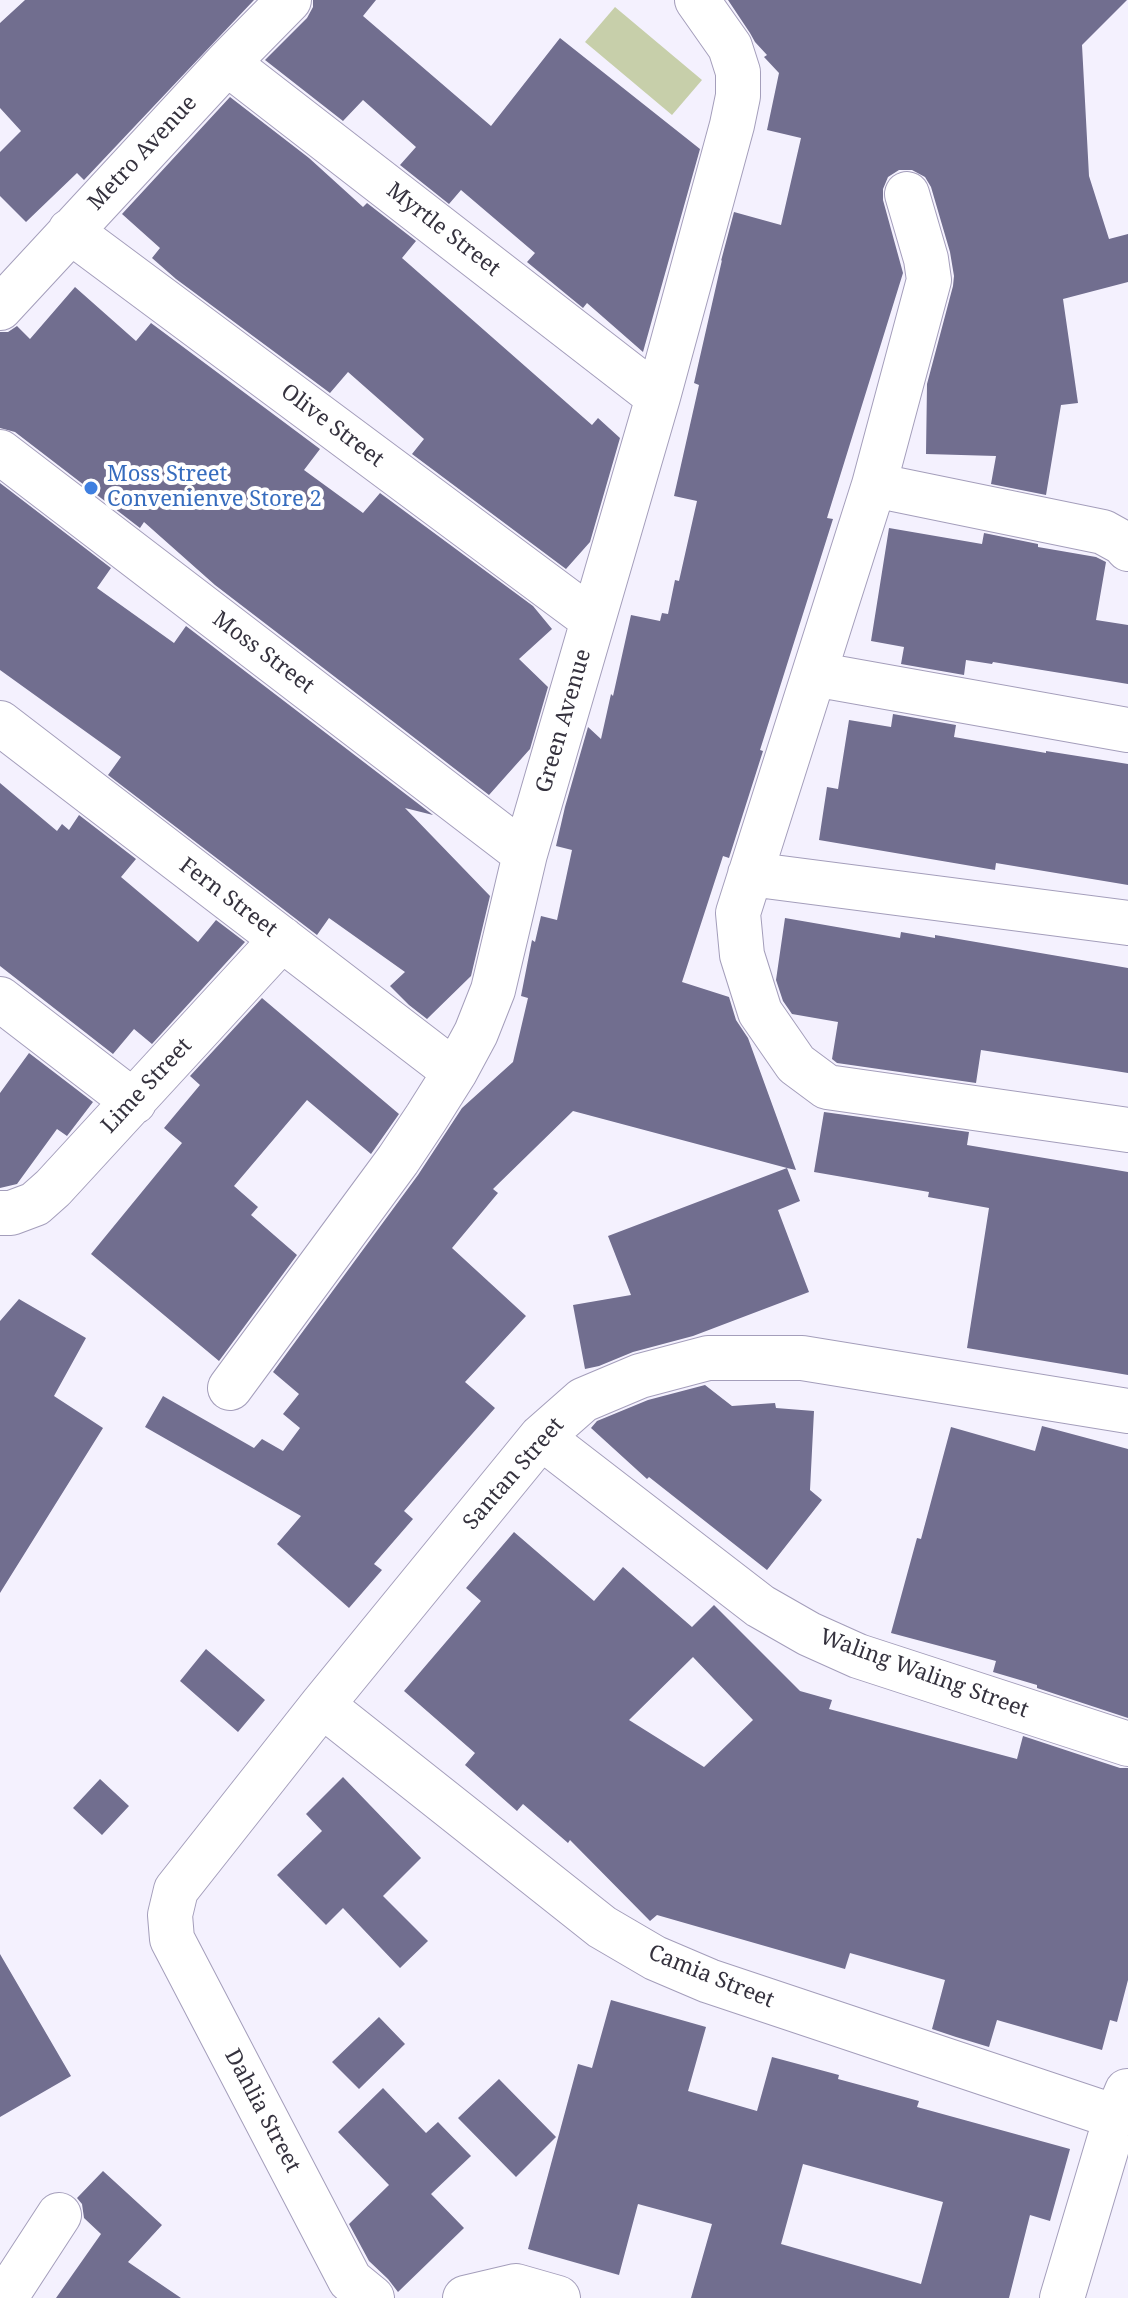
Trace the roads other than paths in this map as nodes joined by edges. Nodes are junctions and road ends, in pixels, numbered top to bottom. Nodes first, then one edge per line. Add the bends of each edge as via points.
1 (289, 0) edge
2 (697, 0) edge
3 (227, 63) junction
4 (907, 194) dead end
5 (70, 231) junction
6 (0, 308) edge
7 (658, 397) junction
8 (0, 452) edge
9 (874, 485) junction
10 (1128, 549) edge
11 (593, 620) junction
12 (814, 674) junction
13 (0, 723) edge
14 (1128, 730) edge
15 (525, 854) junction
16 (750, 874) junction
17 (1128, 923) edge
18 (282, 939) junction
19 (0, 999) edge
20 (455, 1072) junction
21 (134, 1102) junction
22 (1128, 1130) edge
23 (0, 1213) edge
24 (230, 1388) dead end
25 (1128, 1411) edge
26 (541, 1437) junction
27 (322, 1705) junction
28 (1128, 1744) edge
29 (170, 1915) joint
30 (1122, 2103) edge
31 (59, 2215) dead end
32 (5, 2298) edge
33 (372, 2298) edge
34 (465, 2298) edge
35 (558, 2298) edge
36 (1062, 2298) edge

1 - 3 street, Metro Avenue
2 - 7 street, Green Avenue via 730,47 738,96
3 - 5 street, Metro Avenue
3 - 7 street, Myrtle Street
4 - 9 street via 929,280
5 - 6 street, Metro Avenue
5 - 11 street, Olive Street
7 - 11 street, Green Avenue
8 - 15 street, Moss Street
9 - 10 street via 1103,532
9 - 12 street
11 - 15 street, Green Avenue
12 - 14 street
12 - 16 street
13 - 18 street, Fern Street
15 - 20 street, Green Avenue via 493,990
16 - 17 street
16 - 22 street via 738,913 742,955 760,1012 796,1064 827,1087
18 - 20 street, Fern Street
18 - 21 street, Lime Street
19 - 21 street
20 - 24 street, Green Avenue via 398,1160
21 - 23 street, Lime Street via 35,1204
25 - 26 street, Santan Street via 802,1358 708,1358 640,1376 583,1400
26 - 27 street, Santan Street
26 - 28 street, Waling Waling Street via 760,1606 809,1634 858,1656
27 - 29 street, Santan Street via 176,1890
27 - 30 street, Camia Street via 602,1927 655,1958 709,1981
29 - 33 street, Dahlia Street via 172,1939 350,2280
30 - 36 street
31 - 32 street
34 - 35 street via 516,2286

